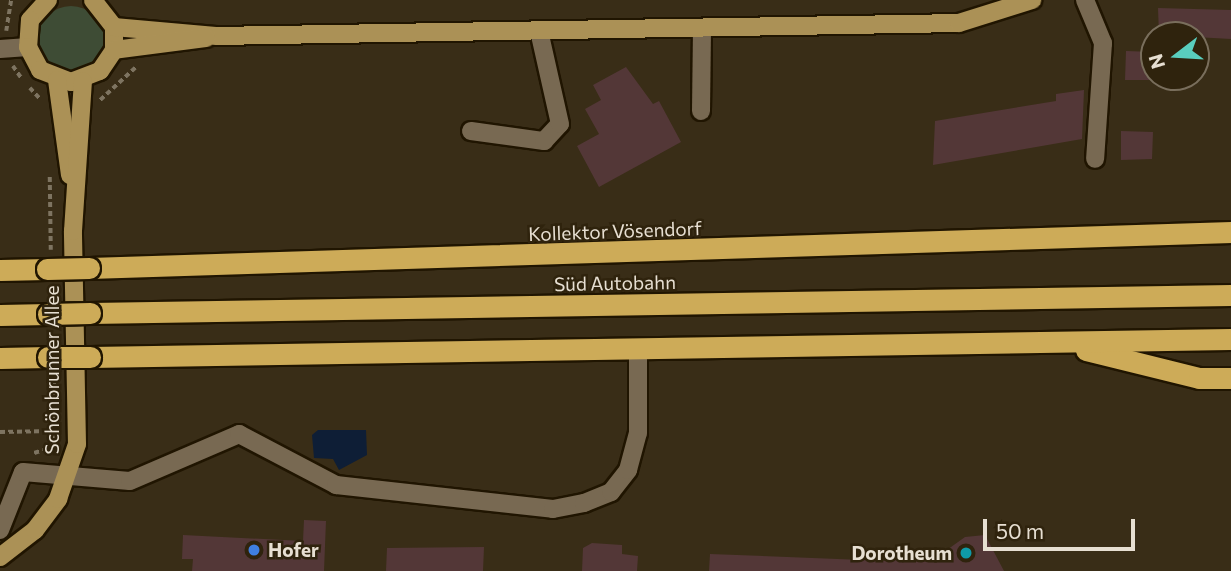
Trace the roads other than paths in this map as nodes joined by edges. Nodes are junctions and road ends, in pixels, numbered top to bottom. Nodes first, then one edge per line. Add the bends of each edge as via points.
1 (93, 0) edge
2 (1032, 0) edge
3 (1085, 0) edge
4 (41, 2) edge
5 (114, 27) junction
6 (702, 29) junction
7 (539, 31) junction
8 (216, 36) junction
9 (28, 47) junction
10 (5, 49) edge
11 (114, 50) junction
12 (57, 80) junction
13 (83, 81) junction
14 (701, 111) dead end
15 (471, 131) dead end
16 (1095, 159) dead end
17 (74, 196) junction
18 (1231, 232) edge
19 (0, 270) edge
20 (1231, 295) edge
21 (0, 315) edge
22 (1231, 340) edge
23 (1056, 342) junction
24 (638, 348) junction
25 (0, 358) edge
26 (1231, 378) edge
27 (71, 472) junction
28 (0, 530) edge
29 (0, 557) edge

1 - 5 main road
2 - 6 main road via 959,23
3 - 16 street via 1103,44
4 - 9 main road
5 - 8 main road
5 - 11 main road
6 - 7 main road
6 - 14 street
7 - 8 main road
7 - 15 street via 560,124 544,141
8 - 11 main road
9 - 10 street
9 - 12 main road via 40,70
11 - 13 main road via 100,71
12 - 13 main road
12 - 17 main road, Schönbrunner Allee
13 - 17 main road, Schönbrunner Allee
17 - 27 main road, Schönbrunner Allee via 77,444
18 - 19 highway, Kollektor Vösendorf, bridge
20 - 21 highway, Süd Autobahn, bridge
22 - 23 highway
23 - 24 highway
23 - 26 highway via 1199,378
24 - 25 highway, bridge
24 - 27 street via 638,433 628,470 611,492 584,503 553,509 336,485 239,434 130,481 104,483
27 - 28 street via 23,472
27 - 29 main road, Schönbrunner Allee via 35,530

